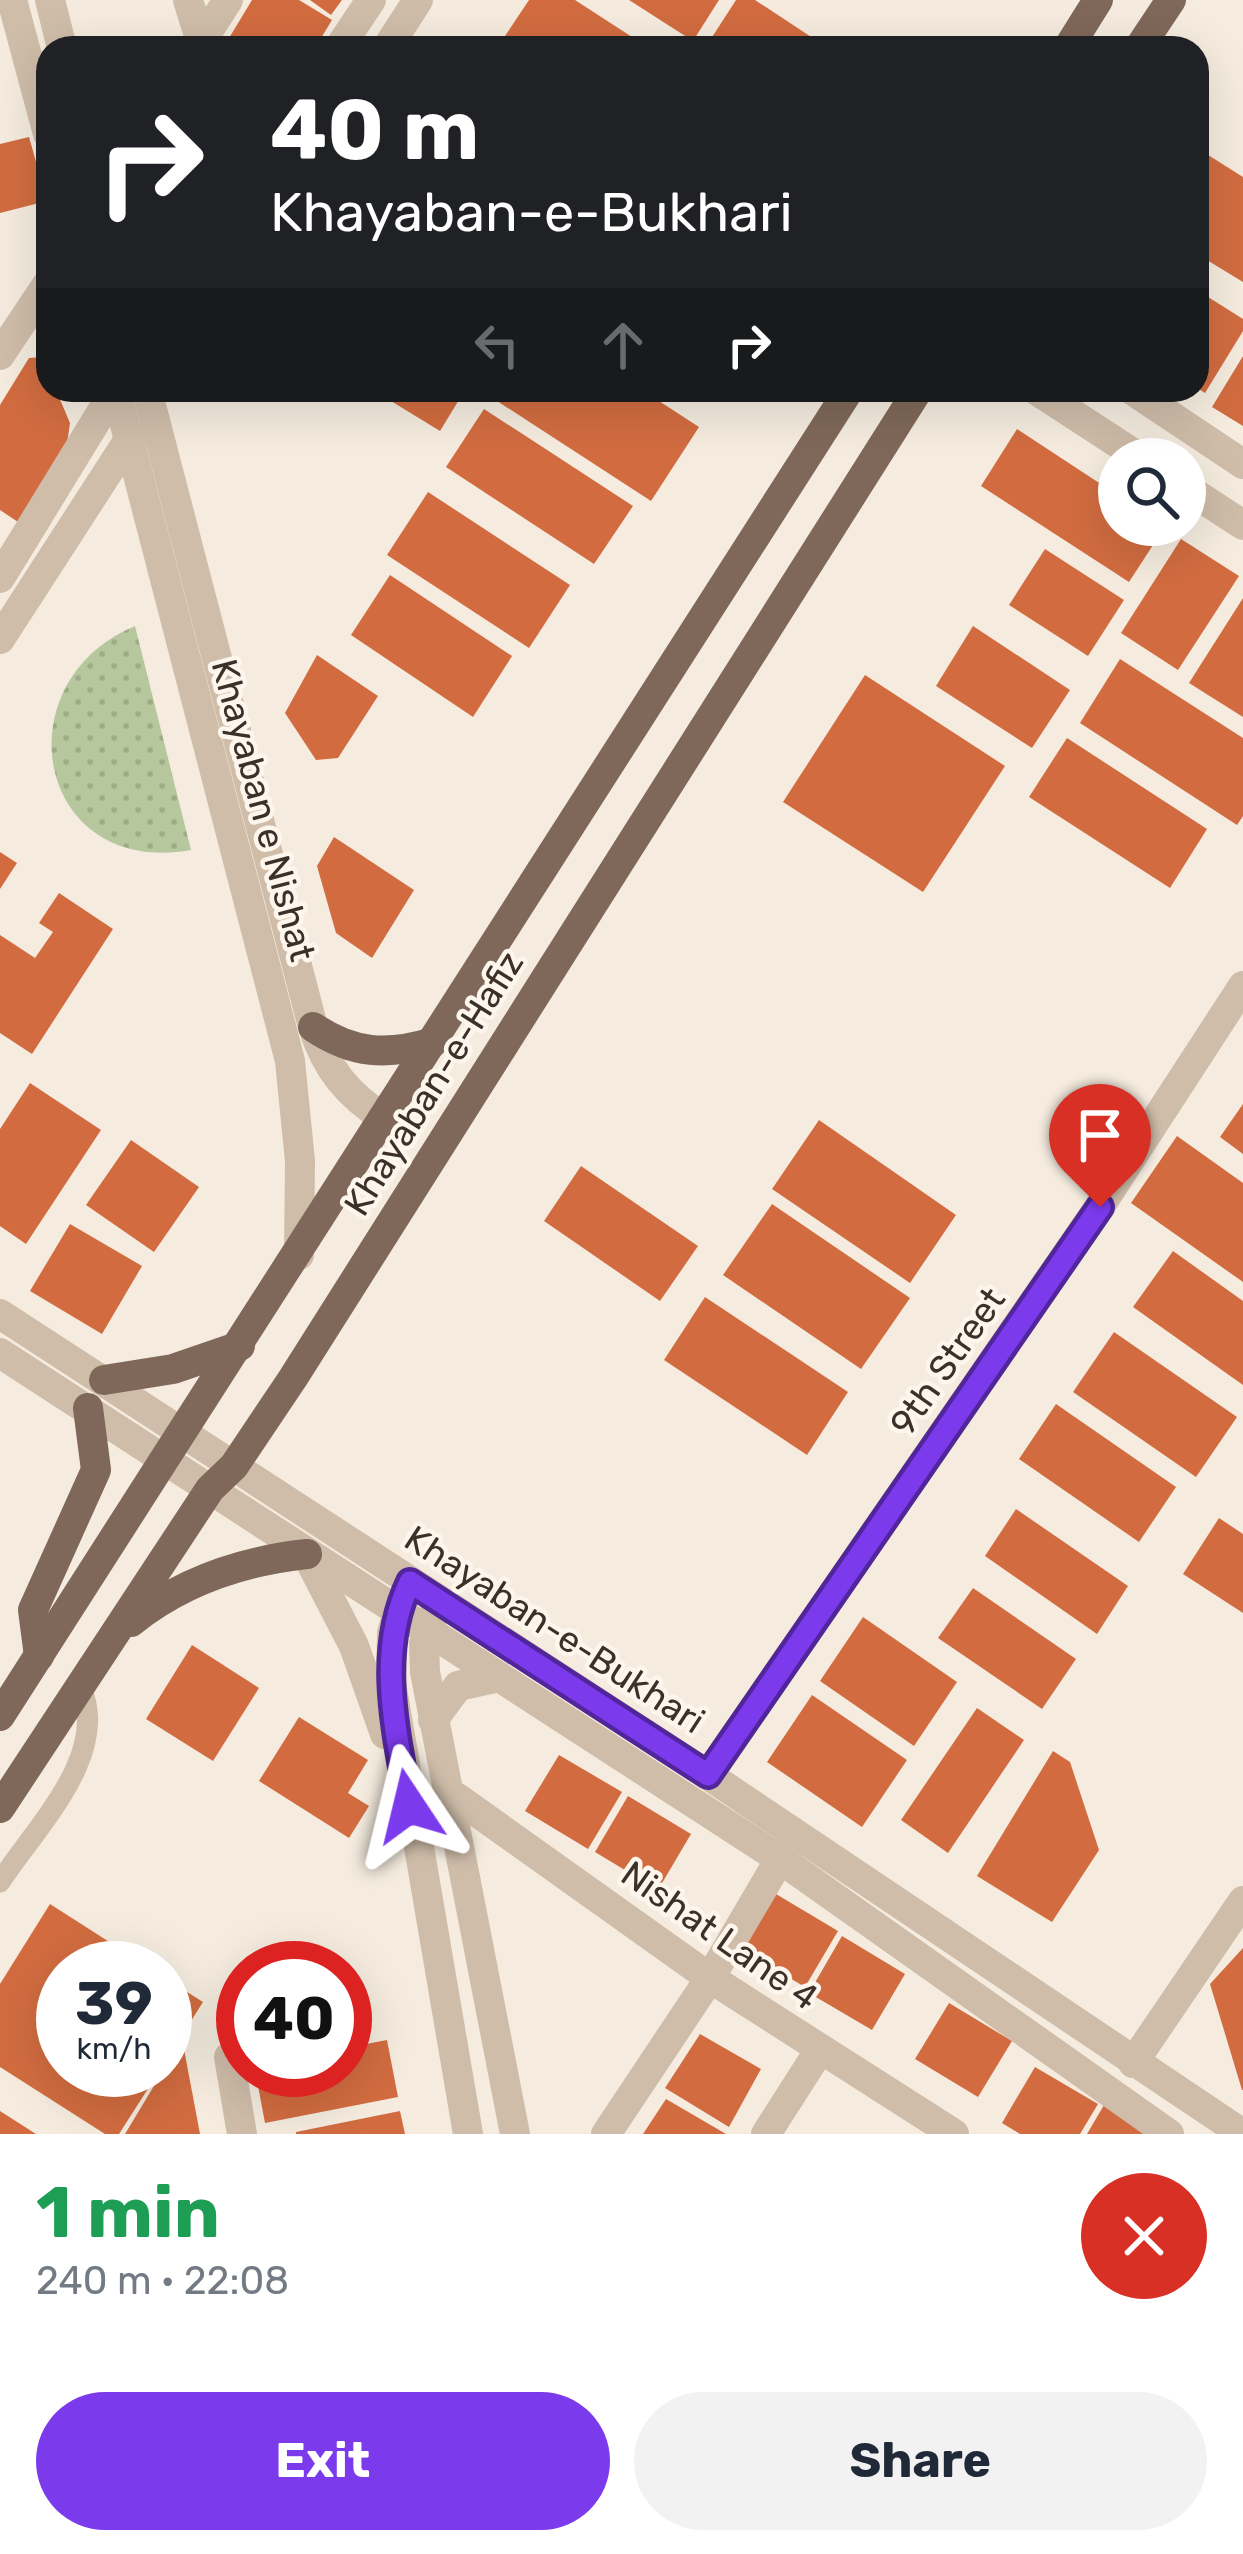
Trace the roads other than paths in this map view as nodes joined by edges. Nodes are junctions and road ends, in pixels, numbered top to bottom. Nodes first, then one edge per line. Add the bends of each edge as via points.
1 (13, 0) edge
2 (50, 0) edge
3 (188, 0) edge
4 (228, 0) edge
5 (371, 0) edge
6 (418, 0) edge
7 (1098, 0) edge
8 (1171, 0) edge
9 (59, 36) edge
10 (197, 36) edge
11 (205, 36) edge
12 (347, 36) edge
13 (395, 36) edge
14 (1076, 36) edge
15 (1147, 36) edge
16 (36, 88) edge
17 (36, 301) edge
18 (0, 355) edge
19 (109, 402) edge
20 (119, 402) edge
21 (149, 402) edge
22 (155, 402) edge
23 (841, 402) edge
24 (910, 402) edge
25 (1054, 402) edge
26 (1150, 402) edge
27 (1110, 438) edge
28 (127, 442) junction
29 (1243, 464) edge
30 (1206, 501) edge
31 (1243, 525) edge
32 (0, 578) edge
33 (0, 639) edge
34 (1243, 986) edge
35 (313, 1027) junction
36 (433, 1042) junction
37 (385, 1119) junction
38 (299, 1255) junction
39 (0, 1314) edge
40 (240, 1346) junction
41 (0, 1352) edge
42 (104, 1380) junction
43 (88, 1408) junction
44 (185, 1431) junction
45 (166, 1460) junction
46 (234, 1466) junction
47 (210, 1489) junction
48 (307, 1554) junction
49 (403, 1595) junction
50 (439, 1600) junction
51 (426, 1632) junction
52 (113, 1637) junction
53 (39, 1656) junction
54 (499, 1677) junction
55 (80, 1686) junction
56 (0, 1716) edge
57 (433, 1720) junction
58 (401, 1760) junction
59 (708, 1775) junction
60 (446, 1798) junction
61 (0, 1808) edge
62 (780, 1859) junction
63 (0, 1882) edge
64 (1243, 1901) edge
65 (710, 1978) junction
66 (819, 2050) junction
67 (1133, 2063) junction
68 (236, 2097) edge
69 (914, 2124) edge
70 (1230, 2130) edge
71 (242, 2134) edge
72 (468, 2134) edge
73 (515, 2134) edge
74 (606, 2134) edge
75 (766, 2134) edge
76 (953, 2134) edge
77 (1169, 2134) edge

1 - 16 street
2 - 9 street
3 - 10 street
4 - 11 street
5 - 12 street
6 - 13 street
7 - 14 main road
8 - 15 main road
17 - 18 street
19 - 32 street
20 - 28 street, Khayaban e Nishat
21 - 28 street
22 - 35 street, Khayaban e Nishat
23 - 36 main road, Khayaban-e-Hafiz
24 - 46 main road, Khayaban-e-Hafiz
25 - 27 street
26 - 29 street
28 - 33 street
28 - 38 street, Khayaban e Nishat via 290,1061
30 - 31 street
34 - 59 street, 9th Street
35 - 36 main road via 358,1050
35 - 37 street, Khayaban e Nishat via 332,1074
36 - 37 main road, Khayaban-e-Hafiz
37 - 38 main road, Khayaban-e-Hafiz
38 - 40 main road, Khayaban-e-Hafiz
39 - 42 street, Khayaban-e-Bukhari
40 - 42 main road via 173,1369
40 - 44 main road, Khayaban-e-Hafiz
41 - 43 street, Khayaban-e-Bukhari
42 - 44 street, Khayaban-e-Bukhari
43 - 45 street, Khayaban-e-Bukhari
43 - 53 main road via 96,1470 33,1610
44 - 45 main road, Khayaban-e-Hafiz
44 - 46 street, Khayaban-e-Bukhari
45 - 47 street, Khayaban-e-Bukhari
45 - 53 main road, Khayaban-e-Hafiz
46 - 47 main road, Khayaban-e-Hafiz
46 - 49 street, Khayaban-e-Bukhari
47 - 48 street, Khayaban-e-Bukhari
47 - 52 main road, Khayaban-e-Hafiz
48 - 49 street, Khayaban-e-Bukhari
48 - 52 main road via 203,1579
48 - 58 street
49 - 50 street, Khayaban-e-Bukhari
49 - 51 street, Khayaban-e-Bukhari
49 - 58 street via 390,1660
50 - 51 street
50 - 59 street, Khayaban-e-Bukhari
51 - 54 street, Khayaban-e-Bukhari
51 - 57 street
52 - 55 main road, Khayaban-e-Hafiz
53 - 56 main road, Khayaban-e-Hafiz
54 - 57 street via 458,1687
54 - 62 street, Khayaban-e-Bukhari
55 - 61 main road, Khayaban-e-Hafiz
55 - 63 lane via 92,1724 84,1754
57 - 60 street
58 - 72 street
59 - 67 street, Khayaban-e-Bukhari
60 - 65 street, Nishat Lane 4 via 456,1797
60 - 73 street
62 - 65 street
62 - 77 street, Khayaban-e-Bukhari
64 - 67 street
65 - 66 street, Nishat Lane 4
65 - 74 street
66 - 69 street, Nishat Lane 4
66 - 75 street
67 - 70 street, Khayaban-e-Bukhari
68 - 71 street
69 - 76 street, Nishat Lane 4

